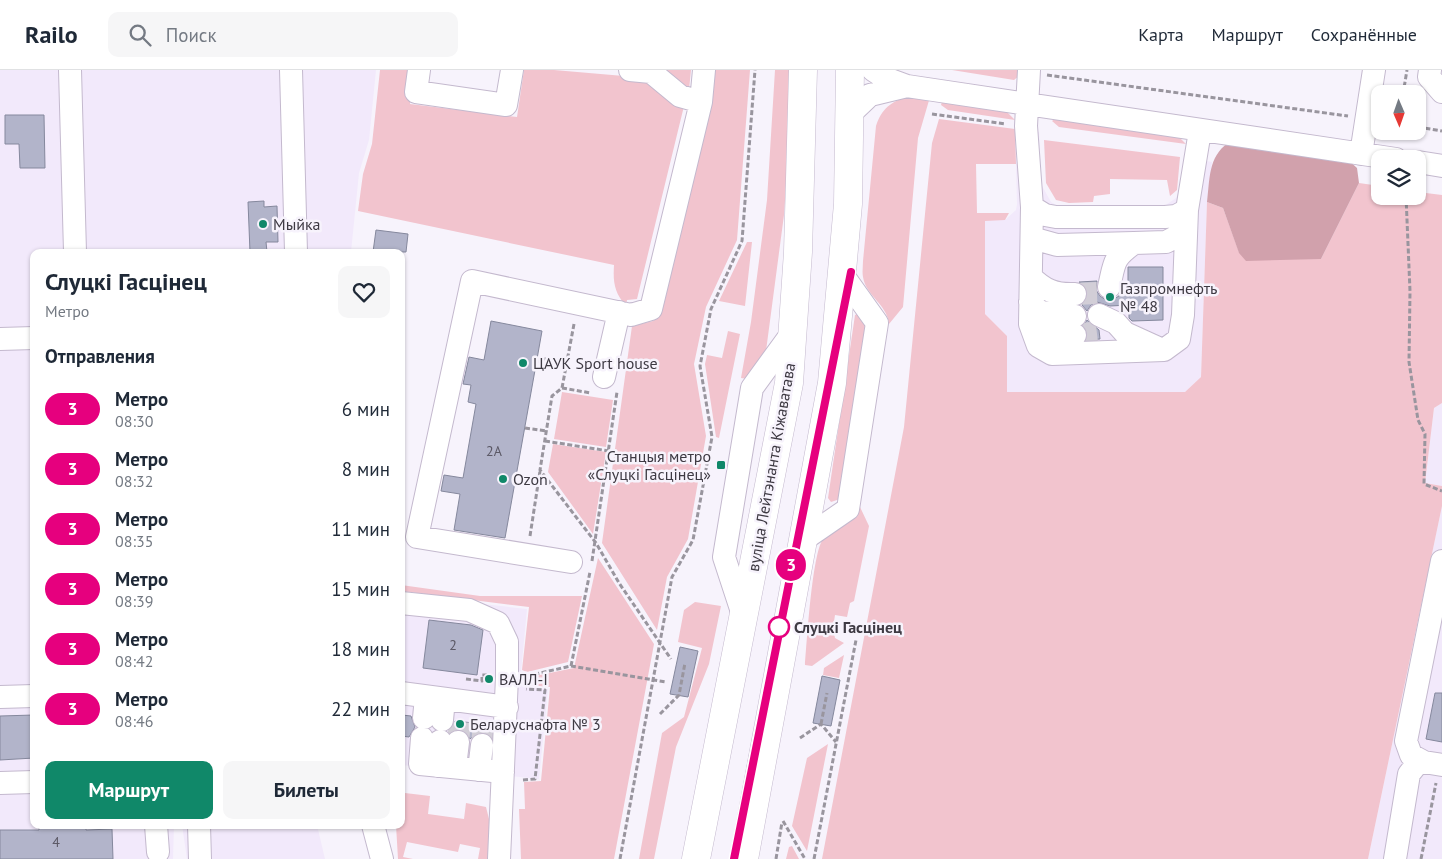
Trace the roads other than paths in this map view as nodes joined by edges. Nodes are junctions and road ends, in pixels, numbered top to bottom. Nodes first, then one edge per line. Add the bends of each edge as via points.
1 (70, 70) edge
2 (291, 70) edge
3 (419, 70) edge
4 (512, 70) edge
5 (630, 70) edge
6 (704, 70) edge
7 (803, 70) edge
8 (850, 70) edge
9 (872, 70) edge
10 (1374, 70) edge
11 (1430, 70) edge
12 (1029, 71) edge
13 (907, 86) junction
14 (1442, 92) edge
15 (700, 102) junction
16 (1028, 104) junction
17 (850, 114) junction
18 (1200, 131) junction
19 (1361, 154) junction
20 (1371, 155) edge
21 (1426, 163) edge
22 (1442, 166) edge
23 (1032, 207) junction
24 (1187, 210) junction
25 (1185, 232) junction
26 (1032, 238) junction
27 (1134, 243) junction
28 (75, 249) edge
29 (296, 249) edge
30 (842, 274) junction
31 (1031, 277) junction
32 (1109, 287) dead end
33 (1030, 302) junction
34 (619, 312) junction
35 (1075, 315) junction
36 (1030, 324) junction
37 (1099, 324) tunnel mouth
38 (792, 333) junction
39 (30, 338) edge
40 (0, 339) edge
41 (1164, 350) junction
42 (611, 383) road end
43 (803, 540) junction
44 (1442, 561) edge
45 (571, 562) dead end
46 (405, 603) edge
47 (744, 618) junction
48 (30, 696) edge
49 (405, 696) edge
50 (0, 697) edge
51 (442, 720) junction
52 (490, 720) junction
53 (447, 766) junction
54 (1434, 768) edge
55 (479, 770) junction
56 (503, 772) junction
57 (30, 782) edge
58 (0, 783) edge
59 (156, 829) edge
60 (199, 829) edge
61 (374, 829) edge
62 (158, 852) dead end
63 (1397, 857) edge
64 (200, 859) edge
65 (382, 859) edge
66 (499, 859) edge
67 (696, 859) edge
68 (744, 859) edge

1 - 28 street
2 - 29 street
3 - 4 street via 416,92 506,105
5 - 15 street via 651,72 680,96
6 - 15 street
7 - 38 main road, вуліца Лейтэнанта Кіжаватава
8 - 17 main road
9 - 13 street
10 - 19 street
11 - 14 street via 1429,76
12 - 16 street
13 - 16 street
13 - 17 street via 870,95
15 - 34 street via 651,309 631,315
16 - 18 street
16 - 23 street via 1026,126
17 - 30 main road
18 - 19 street
18 - 24 street
19 - 20 street
21 - 22 street
23 - 24 street via 1056,217 1165,217
23 - 26 street
24 - 25 street
25 - 27 street via 1166,242
25 - 41 street via 1183,314 1179,339
26 - 27 street via 1057,245
26 - 31 street
27 - 32 street via 1118,255
30 - 43 main road via 832,382
30 - 43 street via 876,323 848,509
31 - 33 street
31 - 35 street via 1042,289 1065,294
33 - 35 street via 1040,312
33 - 36 street
34 - 42 street
34 - 45 street via 472,281 417,537
35 - 36 street via 1043,334
36 - 41 street via 1038,346 1052,354
37 - 41 street via 1116,323 1124,333
38 - 47 main road, вуліца Лейтэнанта Кіжаватава via 789,382
38 - 47 street via 752,388 724,557
39 - 40 street
43 - 68 main road
44 - 54 street via 1406,736 1411,755
46 - 52 street via 469,610 498,623 507,642
47 - 67 main road, вуліца Лейтэнанта Кіжаватава
48 - 50 street
49 - 51 street
51 - 52 street
51 - 53 street
51 - 53 street via 420,764
52 - 55 street
52 - 56 street
53 - 55 street
54 - 63 street via 1416,764 1409,774
55 - 56 street
56 - 66 street
57 - 58 street
59 - 62 street
60 - 64 street
61 - 65 street

